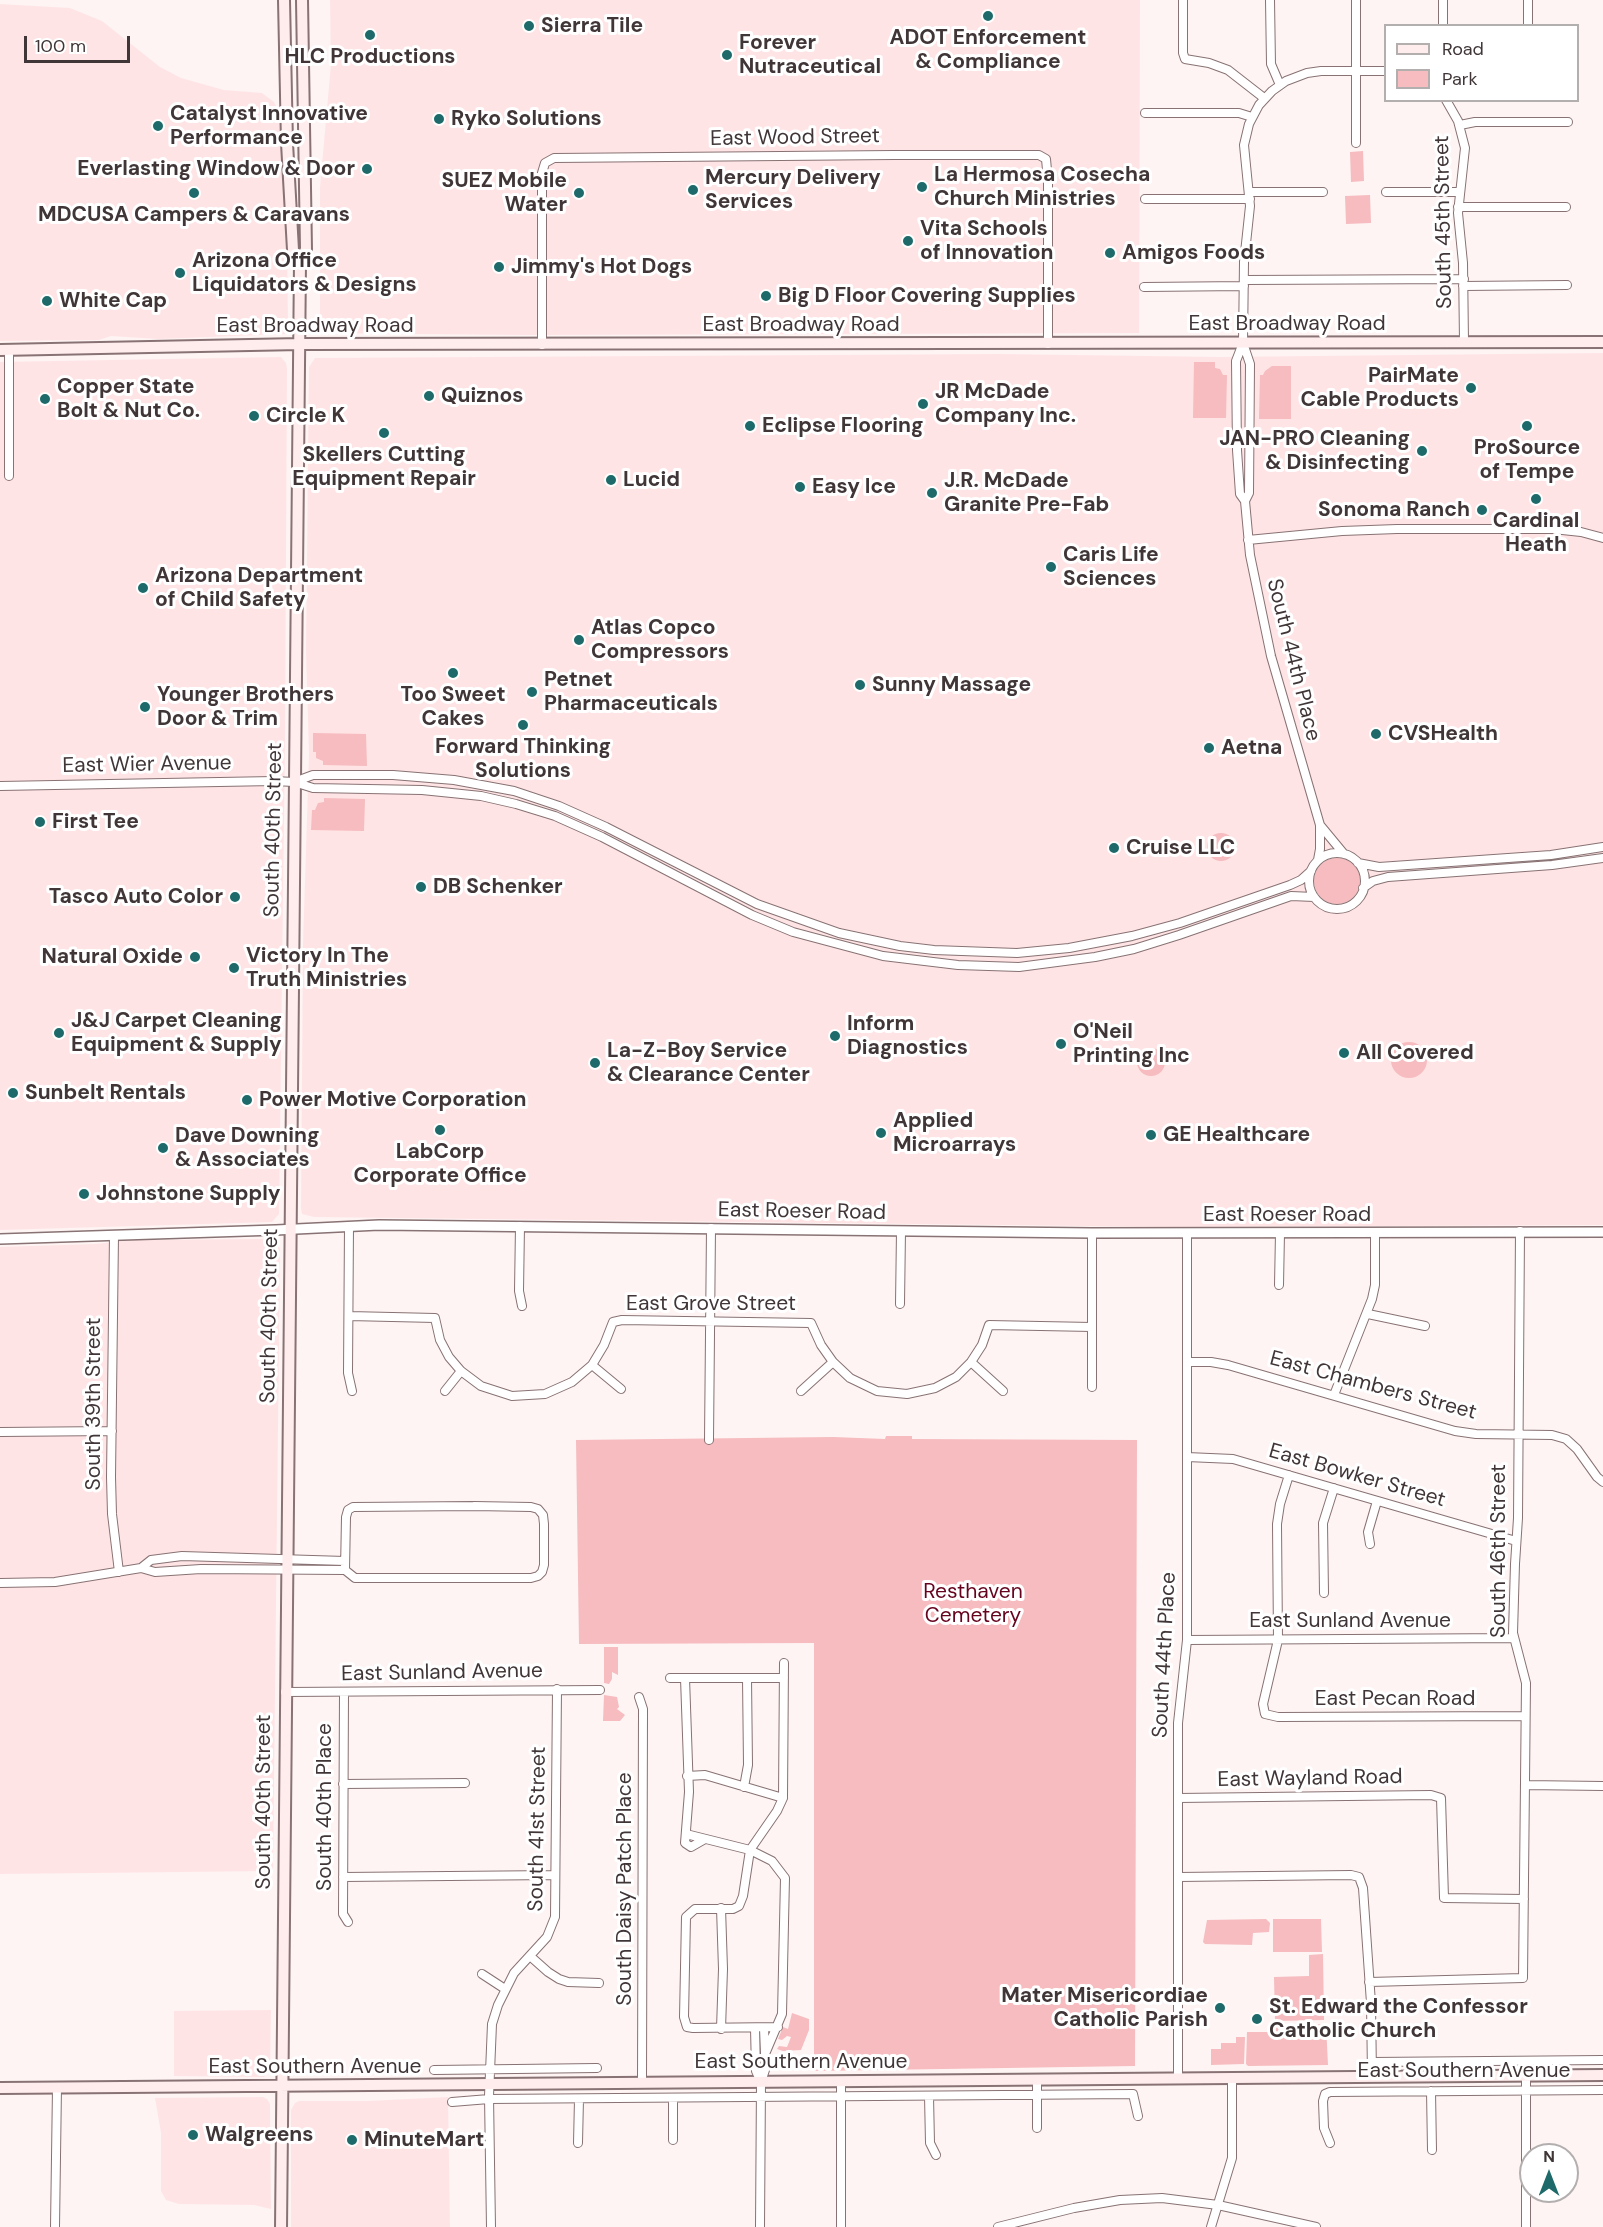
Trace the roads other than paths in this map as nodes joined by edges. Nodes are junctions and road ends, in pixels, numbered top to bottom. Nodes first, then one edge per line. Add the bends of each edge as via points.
1 (284, 0) edge
2 (302, 0) edge
3 (1183, 0) edge
4 (1270, 0) edge
5 (1356, 0) edge
6 (1443, 0) edge
7 (1528, 0) edge
8 (1443, 24) edge
9 (1528, 24) edge
10 (1356, 71) junction
11 (1384, 71) edge
12 (1280, 85) junction
13 (1264, 98) junction
14 (1450, 102) edge
15 (1145, 113) dead end
16 (1252, 117) junction
17 (1568, 122) dead end
18 (1460, 125) junction
19 (1356, 143) dead end
20 (1323, 192) dead end
21 (1386, 192) dead end
22 (1460, 192) junction
23 (1250, 196) junction
24 (1145, 200) dead end
25 (1458, 207) junction
26 (1566, 207) dead end
27 (300, 262) junction
28 (1463, 282) junction
29 (1244, 283) junction
30 (1567, 285) dead end
31 (1144, 287) dead end
32 (1464, 342) junction
33 (1603, 342) edge
34 (1243, 343) junction
35 (300, 344) junction
36 (1048, 344) junction
37 (542, 345) junction
38 (4, 350) edge
39 (9, 476) dead end
40 (1245, 501) junction
41 (1603, 537) edge
42 (1248, 540) junction
43 (294, 782) junction
44 (0, 786) edge
45 (1320, 825) junction
46 (1603, 847) edge
47 (1344, 854) junction
48 (1603, 858) edge
49 (1486, 859) junction
50 (1318, 860) junction
51 (1358, 863) junction
52 (1311, 870) junction
53 (1424, 874) junction
54 (1363, 888) junction
55 (1314, 897) junction
56 (350, 1226) junction
57 (520, 1226) junction
58 (711, 1228) junction
59 (290, 1230) junction
60 (901, 1231) junction
61 (1520, 1232) junction
62 (1603, 1232) edge
63 (1092, 1233) junction
64 (1280, 1233) junction
65 (1375, 1233) junction
66 (1187, 1234) junction
67 (114, 1235) junction
68 (0, 1239) edge
69 (1279, 1285) dead end
70 (900, 1304) dead end
71 (522, 1306) dead end
72 (1368, 1314) junction
73 (349, 1316) junction
74 (710, 1321) junction
75 (1425, 1326) dead end
76 (1092, 1327) junction
77 (833, 1362) junction
78 (971, 1362) junction
79 (1187, 1362) junction
80 (592, 1365) junction
81 (461, 1371) junction
82 (1092, 1387) dead end
83 (621, 1389) dead end
84 (352, 1391) dead end
85 (445, 1391) dead end
86 (801, 1391) dead end
87 (1003, 1391) dead end
88 (1334, 1395) junction
89 (112, 1431) junction
90 (0, 1432) edge
91 (1517, 1434) junction
92 (709, 1440) dead end
93 (1187, 1457) junction
94 (1289, 1475) junction
95 (1603, 1482) edge
96 (1334, 1488) junction
97 (1377, 1501) junction
98 (1516, 1541) junction
99 (1370, 1544) dead end
100 (326, 1561) junction
101 (287, 1564) junction
102 (141, 1568) junction
103 (346, 1569) junction
104 (326, 1570) junction
105 (119, 1572) junction
106 (0, 1583) edge
107 (1323, 1593) dead end
108 (1514, 1638) junction
109 (1187, 1640) junction
110 (1278, 1640) junction
111 (784, 1663) dead end
112 (670, 1678) dead end
113 (685, 1678) junction
114 (747, 1678) junction
115 (784, 1678) junction
116 (557, 1689) junction
117 (600, 1690) dead end
118 (285, 1692) junction
119 (344, 1692) junction
120 (639, 1697) dead end
121 (1526, 1716) junction
122 (687, 1776) junction
123 (465, 1783) dead end
124 (343, 1784) junction
125 (1525, 1785) junction
126 (1603, 1786) edge
127 (744, 1787) junction
128 (783, 1798) junction
129 (1178, 1798) junction
130 (687, 1834) junction
131 (705, 1839) junction
132 (750, 1851) junction
133 (555, 1875) junction
134 (343, 1877) junction
135 (1178, 1877) junction
136 (1524, 1899) junction
137 (722, 1908) junction
138 (348, 1922) dead end
139 (530, 1956) junction
140 (482, 1974) dead end
141 (1369, 1982) junction
142 (599, 1983) dead end
143 (506, 1989) junction
144 (778, 2027) junction
145 (760, 2028) junction
146 (721, 2029) junction
147 (765, 2054) junction
148 (1603, 2060) edge
149 (1372, 2062) junction
150 (597, 2068) dead end
151 (490, 2069) junction
152 (434, 2070) dead end
153 (1527, 2075) junction
154 (1603, 2075) edge
155 (1372, 2076) junction
156 (1178, 2078) junction
157 (1232, 2078) junction
158 (1037, 2080) junction
159 (841, 2081) junction
160 (761, 2082) junction
161 (642, 2083) junction
162 (489, 2085) junction
163 (281, 2086) junction
164 (0, 2088) edge
165 (57, 2088) junction
166 (1526, 2090) junction
167 (1603, 2090) edge
168 (1431, 2091) junction
169 (1036, 2095) junction
170 (928, 2096) junction
171 (760, 2097) junction
172 (841, 2097) junction
173 (673, 2098) junction
174 (579, 2099) junction
175 (489, 2100) junction
176 (452, 2102) dead end
177 (1138, 2116) dead end
178 (1037, 2128) dead end
179 (673, 2140) dead end
180 (579, 2143) dead end
181 (1330, 2143) dead end
182 (1432, 2150) dead end
183 (936, 2155) dead end
184 (1218, 2205) junction
185 (55, 2227) edge
186 (281, 2227) edge
187 (491, 2227) edge
188 (760, 2227) edge
189 (841, 2227) edge
190 (998, 2227) edge
191 (1211, 2227) edge
192 (1316, 2227) edge
193 (1526, 2227) edge

1 - 27 main road, South 40th Street via 293,250
2 - 27 main road, South 40th Street via 306,249
3 - 13 street via 1185,59 1216,64
4 - 12 street via 1271,64
5 - 10 street
6 - 8 street
7 - 9 street
10 - 11 street, South 44th Place
10 - 12 street, South 44th Place via 1314,72
10 - 19 street
12 - 13 street, South 44th Place
13 - 16 street, South 44th Place
14 - 18 street, South 45th Street
15 - 16 street via 1239,113
16 - 23 street, South 44th Place via 1244,151
17 - 18 street
18 - 22 street, South 45th Street via 1465,153
20 - 23 street
21 - 22 street
22 - 25 street, South 45th Street
23 - 24 street
23 - 29 street, South 44th Place
25 - 26 street
25 - 28 street, South 45th Street
27 - 35 main road, South 40th Street
28 - 29 street
28 - 30 street
28 - 32 street, South 45th Street
29 - 31 street
29 - 34 street, South 44th Place
32 - 33 main road, East Broadway Road
32 - 34 main road, East Broadway Road
34 - 36 main road, East Broadway Road
34 - 40 street, South 44th Place via 1250,361 1249,493
34 - 40 street, South 44th Place via 1236,361 1237,450 1240,494
35 - 37 main road, East Broadway Road
35 - 38 main road, East Broadway Road
35 - 43 main road, South 40th Street
36 - 37 main road, East Broadway Road
36 - 37 street, East Wood Street via 1046,159 1039,155 554,158 545,163 542,173
38 - 39 street
40 - 42 street, South 44th Place
41 - 42 street via 1553,529 1397,529
42 - 45 street, South 44th Place via 1276,677
43 - 44 street, East Wier Avenue
43 - 52 street via 313,775 393,776 461,781 514,791 606,827 749,900 796,919 859,938 934,950 1017,953 1132,936 1290,885
43 - 55 street via 313,788 440,790 516,804 602,837 741,910 793,932 862,952 929,963 1019,966 1084,959 1146,945 1291,896
43 - 59 main road, South 40th Street
45 - 47 street, South 44th Place
45 - 50 street, South 44th Place
46 - 49 street
47 - 50 street via 1329,854
47 - 51 street
48 - 53 street
49 - 51 street via 1379,867
49 - 53 street via 1475,866 1440,868
50 - 52 street
51 - 54 street via 1364,876
52 - 55 street via 1309,885
53 - 54 street via 1382,878
54 - 55 street via 1356,900 1342,908 1325,906
56 - 57 street, East Roeser Road
56 - 59 street, East Roeser Road
56 - 73 street
57 - 58 street, East Roeser Road
57 - 71 street
58 - 60 street, East Roeser Road
58 - 74 street
59 - 67 street, East Roeser Road
59 - 101 main road, South 40th Street
60 - 63 street, East Roeser Road
60 - 70 street
61 - 62 street, East Roeser Road
61 - 65 street, East Roeser Road
61 - 91 street, South 46th Street
63 - 66 street, East Roeser Road
63 - 76 street
64 - 65 street, East Roeser Road
64 - 66 street, East Roeser Road
64 - 69 street
65 - 72 street via 1375,1285
66 - 79 street, South 44th Place
67 - 68 street, East Roeser Road
67 - 89 street, South 39th Street
72 - 75 street
72 - 88 street
73 - 81 street, East Grove Street via 435,1318 440,1340
73 - 84 street via 348,1373
74 - 77 street, East Grove Street via 811,1323
74 - 80 street, East Grove Street via 613,1322
74 - 92 street
76 - 78 street, East Grove Street via 989,1325
76 - 82 street
77 - 78 street, East Grove Street via 850,1378 877,1391 907,1394 935,1388 956,1377
77 - 86 street
78 - 87 street
79 - 88 street, East Chambers Street via 1228,1365
79 - 93 street, South 44th Place
80 - 81 street, East Grove Street via 572,1382 545,1394 512,1396 481,1386
80 - 83 street
81 - 85 street
88 - 91 street, East Chambers Street via 1455,1431
89 - 90 street
89 - 105 street, South 39th Street via 112,1514
91 - 95 street, East Chambers Street via 1566,1439
91 - 98 street, South 46th Street
93 - 94 street, East Bowker Street via 1233,1459
93 - 109 street, South 44th Place
94 - 96 street, East Bowker Street
94 - 110 street via 1277,1524
96 - 97 street, East Bowker Street
96 - 107 street via 1323,1523
97 - 98 street, East Bowker Street
97 - 99 street via 1368,1532
98 - 108 street, South 46th Street
100 - 101 street
100 - 103 street
100 - 104 street
101 - 102 street via 155,1572
101 - 102 street via 174,1557 150,1560
101 - 104 street
101 - 118 main road, South 40th Street
102 - 105 street
103 - 103 street via 346,1517 353,1507 531,1507 543,1515 544,1565 542,1572 531,1578 355,1578
103 - 104 street
105 - 106 street via 55,1582
108 - 110 street, East Sunland Avenue
108 - 121 street, South 46th Street via 1526,1683
109 - 110 street, East Sunland Avenue
109 - 129 street, South 44th Place via 1178,1723
110 - 121 street, East Pecan Road via 1263,1704 1265,1714 1278,1718
111 - 115 street
112 - 113 street
113 - 114 street
113 - 122 street
114 - 115 street
114 - 127 street via 748,1765
115 - 128 street
116 - 117 street, East Sunland Avenue
116 - 119 street, East Sunland Avenue
116 - 133 street, South 41st Street
118 - 119 street, East Sunland Avenue
118 - 163 main road, South 40th Street
119 - 124 street, South 40th Place
120 - 161 street, South Daisy Patch Place via 644,1709
121 - 125 street, South 46th Street
122 - 127 street via 705,1775
122 - 130 street
123 - 124 street
124 - 134 street, South 40th Place
125 - 126 street
125 - 136 street, South 46th Street
127 - 128 street
128 - 132 street
129 - 135 street, South 44th Place
129 - 136 street, East Wayland Road via 1441,1798 1444,1898
130 - 131 street
130 - 131 street via 687,1845 691,1847
131 - 132 street
132 - 137 street via 739,1906
132 - 144 street via 772,1861 784,1878 782,2011
133 - 134 street
133 - 139 street, South 41st Street via 553,1924
134 - 138 street, South 40th Place via 343,1914
135 - 141 street via 1359,1877
135 - 156 street, South 44th Place
136 - 141 street, South 46th Street via 1523,1978
137 - 146 street
137 - 146 street via 692,1911 686,1920 684,2017 687,2027
139 - 142 street via 559,1979
139 - 143 street, South 41st Street
140 - 143 street
141 - 149 street
143 - 151 street, South 41st Street via 492,2024
144 - 145 street
144 - 147 street
145 - 146 street
145 - 147 street
145 - 160 street via 756,2071
147 - 160 street
148 - 149 street, East Southern Avenue
149 - 155 street
150 - 151 street, East Southern Avenue
151 - 152 street, East Southern Avenue
151 - 162 street, South 41st Street
153 - 154 main road, East Southern Avenue
153 - 155 main road, East Southern Avenue
153 - 166 street
155 - 157 main road, East Southern Avenue
156 - 157 main road, East Southern Avenue
156 - 158 main road, East Southern Avenue
157 - 184 street via 1232,2158
158 - 159 main road, East Southern Avenue
158 - 169 street
159 - 160 main road, East Southern Avenue
159 - 172 street
160 - 161 main road, East Southern Avenue
160 - 171 street
161 - 162 main road, East Southern Avenue
162 - 163 main road, East Southern Avenue
162 - 175 street, South 41st Street
163 - 165 main road, East Southern Avenue
163 - 186 main road, South 40th Street
164 - 165 main road, East Southern Avenue
165 - 185 street
166 - 167 street, East Southern Avenue
166 - 168 street, East Southern Avenue
166 - 193 street
168 - 181 street, East Southern Avenue via 1325,2094 1324,2128
168 - 182 street
169 - 170 street, East Southern Avenue
169 - 177 street, East Southern Avenue via 1133,2094
169 - 178 street
170 - 172 street, East Southern Avenue
170 - 183 street via 930,2143
171 - 172 street, East Southern Avenue
171 - 173 street, East Southern Avenue
171 - 188 street
172 - 189 street
173 - 174 street, East Southern Avenue
173 - 179 street
174 - 175 street, East Southern Avenue
174 - 180 street
175 - 176 street, East Southern Avenue
175 - 187 street, South 41st Street
184 - 190 street via 1162,2198 1120,2200
184 - 191 street
184 - 192 street

